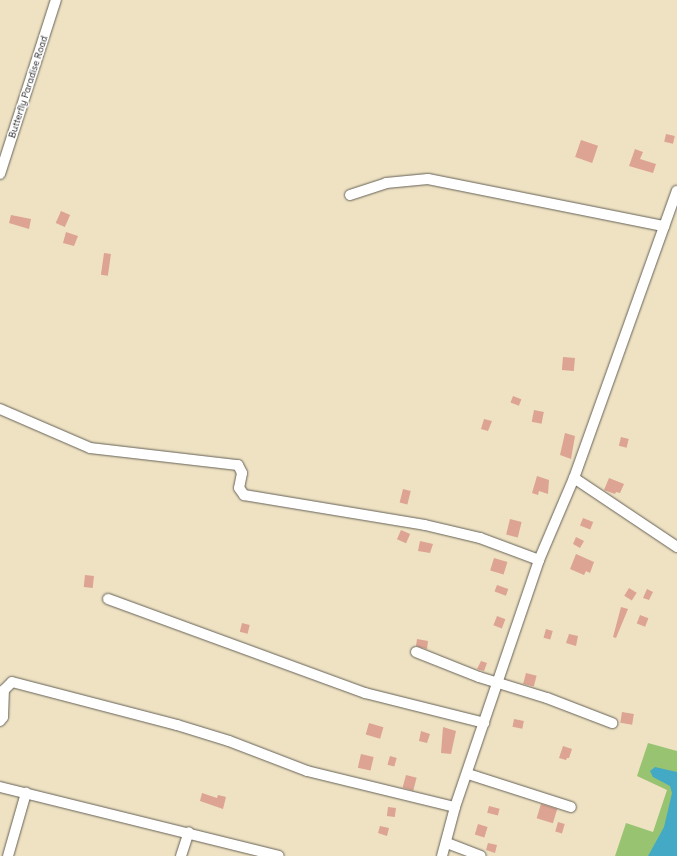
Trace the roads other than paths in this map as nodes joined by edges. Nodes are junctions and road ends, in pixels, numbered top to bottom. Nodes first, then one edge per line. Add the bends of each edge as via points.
1 (56, 0) edge
2 (0, 174) edge
3 (677, 191) edge
4 (350, 195) dead end
5 (664, 226) junction
6 (0, 409) edge
7 (574, 478) junction
8 (677, 547) edge
9 (539, 560) junction
10 (108, 599) dead end
11 (416, 652) dead end
12 (498, 683) junction
13 (0, 721) edge
14 (484, 723) junction
15 (612, 723) dead end
16 (468, 774) junction
17 (0, 787) edge
18 (26, 793) junction
19 (455, 807) junction
20 (571, 807) dead end
21 (189, 832) junction
22 (447, 844) junction
23 (8, 856) edge
24 (181, 856) edge
25 (279, 856) edge
26 (442, 856) edge
27 (481, 856) edge

1 - 2 street, Butterfly Paradise Road
3 - 5 street
4 - 5 street via 386,183 428,179
5 - 7 street
6 - 9 street via 90,448 238,465 242,473 239,488 244,495 426,525 480,538 516,554
7 - 8 street
7 - 9 street
9 - 12 street
10 - 14 street via 365,693
11 - 12 street
12 - 14 street
12 - 15 street via 547,698
13 - 19 street via 3,717 4,690 12,682 177,725 229,741 307,771
14 - 16 street
16 - 19 street
16 - 20 street
17 - 18 street
18 - 21 street
18 - 23 street
19 - 22 street
21 - 24 street
21 - 25 street
22 - 26 street
22 - 27 street

